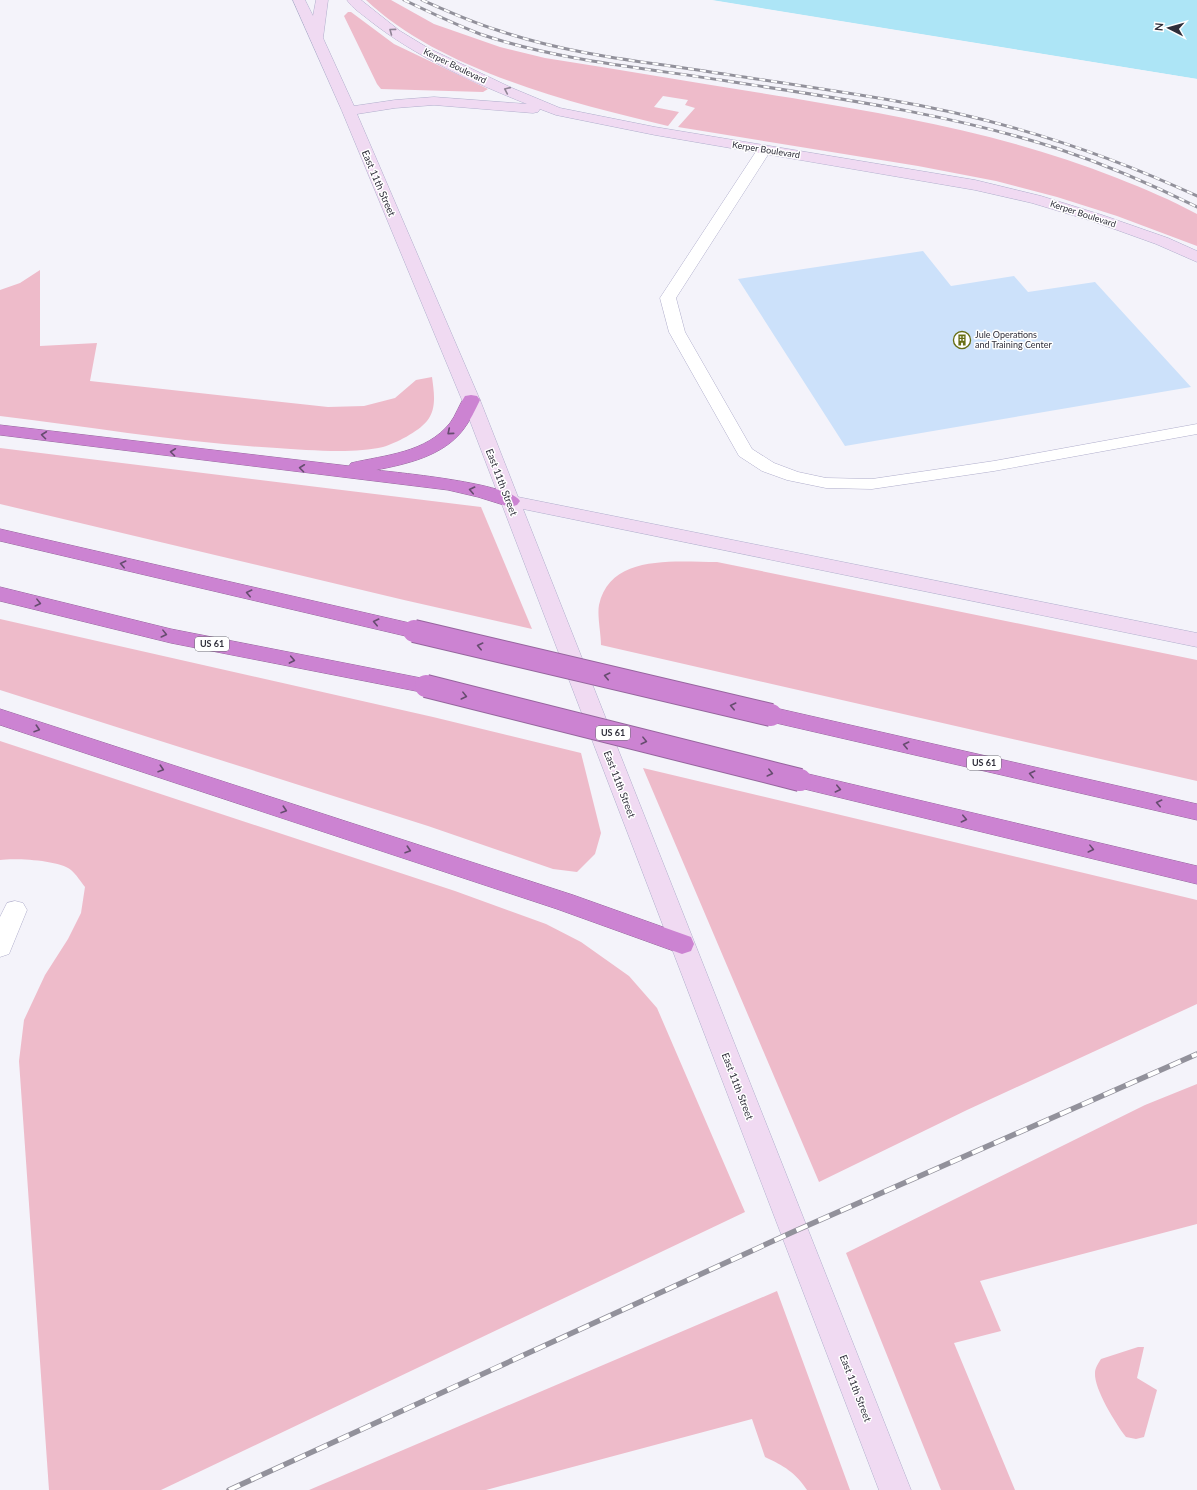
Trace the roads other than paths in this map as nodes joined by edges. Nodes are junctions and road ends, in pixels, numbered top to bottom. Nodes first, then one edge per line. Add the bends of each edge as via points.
1 (299, 0) edge
2 (322, 0) edge
3 (353, 0) edge
4 (316, 38) junction
5 (349, 111) junction
6 (556, 111) junction
7 (764, 150) junction
8 (1197, 257) edge
9 (471, 400) junction
10 (1197, 429) edge
11 (0, 430) edge
12 (326, 471) junction
13 (510, 501) junction
14 (0, 535) edge
15 (0, 594) edge
16 (1197, 640) edge
17 (0, 717) edge
18 (1197, 812) edge
19 (1197, 875) edge
20 (15, 910) dead end
21 (682, 944) junction
22 (0, 947) edge
23 (895, 1490) edge

1 - 4 main road
2 - 4 main road
6 -> 3 main road, Kerper Boulevard via 507,91 424,51 395,34
4 - 5 main road, East 11th Street
5 - 6 main road via 434,101
5 - 9 main road, East 11th Street
6 - 7 main road, Kerper Boulevard
7 - 8 main road, Kerper Boulevard via 975,184 1028,197 1162,241
7 - 10 lane via 668,298 677,332 745,452 768,467 793,476 826,483 872,484 994,466
9 -> 12 highway via 455,428 436,444 406,457 378,464
9 - 13 main road, East 11th Street
12 -> 11 highway
13 -> 12 highway via 448,484
13 - 16 main road
13 - 21 main road, East 11th Street
18 -> 14 highway, US 61, bridge
15 -> 19 highway, US 61, bridge via 171,636 426,686 800,780
17 -> 21 highway via 565,902
20 - 22 street
21 - 23 main road, East 11th Street

